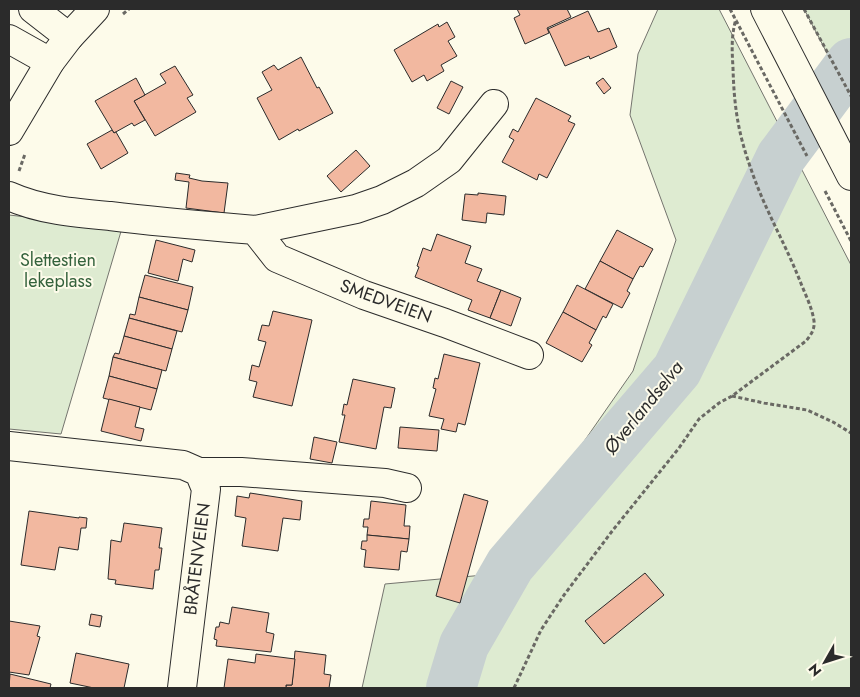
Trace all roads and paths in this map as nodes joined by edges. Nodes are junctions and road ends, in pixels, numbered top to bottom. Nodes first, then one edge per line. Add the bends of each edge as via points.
1 (33, 9) edge
2 (94, 9) edge
3 (730, 9) edge
4 (765, 9) edge
5 (804, 9) edge
6 (736, 19) junction
7 (68, 37) junction
8 (9, 39) edge
9 (50, 62) junction
10 (851, 95) edge
11 (494, 104) dead end
12 (9, 131) edge
13 (807, 156) dead end
14 (851, 176) edge
15 (824, 190) dead end
16 (9, 196) edge
17 (255, 230) junction
18 (851, 241) edge
19 (529, 355) dead end
20 (732, 396) junction
21 (851, 433) edge
22 (9, 446) edge
23 (199, 472) junction
24 (407, 488) dead end
25 (182, 688) edge
26 (514, 688) edge

1 - 7 street
2 - 7 street
3 - 6 path
4 - 14 street
5 - 10 path
6 - 13 path
6 - 20 path via 732,48 734,106 738,125 751,170 807,297 814,322 806,341
7 - 9 street
8 - 9 street
9 - 12 street
11 - 17 street via 449,160 416,183 356,209
15 - 18 path
16 - 17 street via 30,204 76,213
17 - 19 street, SMEDVEIEN via 277,258 364,295
20 - 21 path via 808,410
20 - 26 path via 719,402 699,419 569,588 541,630
22 - 23 street via 183,465
23 - 24 street via 384,483
23 - 25 street, BRÅTENVEIEN via 206,489

